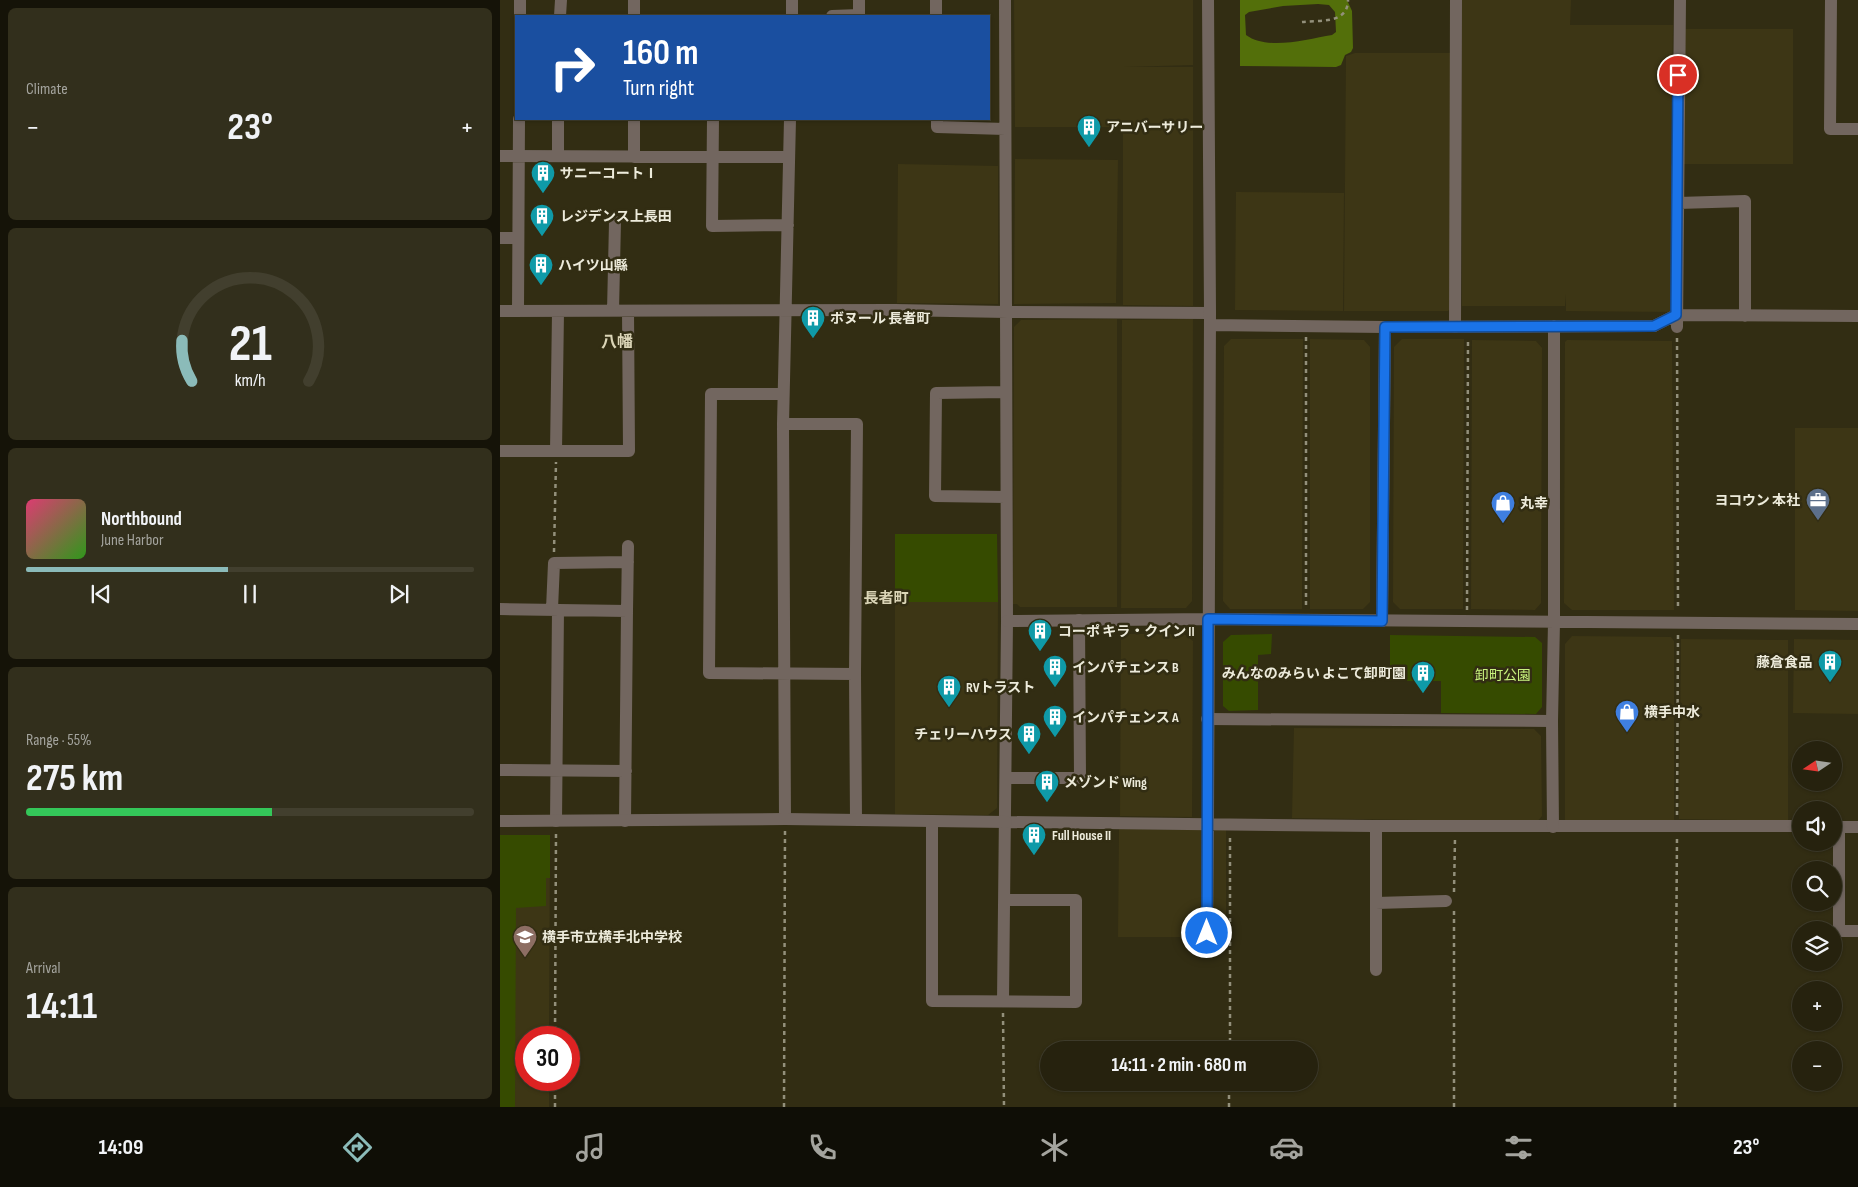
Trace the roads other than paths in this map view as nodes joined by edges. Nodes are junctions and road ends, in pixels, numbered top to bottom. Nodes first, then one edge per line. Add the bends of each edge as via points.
1 (520, 0) edge
2 (561, 0) edge
3 (634, 0) edge
4 (792, 0) edge
5 (859, 0) edge
6 (936, 0) edge
7 (1005, 0) edge
8 (1208, 0) edge
9 (1456, 0) edge
10 (1680, 0) edge
11 (1831, 0) edge
12 (520, 15) edge
13 (560, 15) edge
14 (634, 15) edge
15 (792, 15) edge
16 (859, 15) edge
17 (936, 15) edge
18 (519, 120) edge
19 (558, 120) edge
20 (634, 120) edge
21 (713, 120) edge
22 (790, 120) edge
23 (937, 120) edge
24 (1005, 129) junction
25 (1858, 130) edge
26 (500, 156) edge
27 (518, 156) junction
28 (558, 156) junction
29 (634, 157) junction
30 (712, 157) junction
31 (789, 157) junction
32 (1678, 202) junction
33 (615, 222) dead end
34 (788, 225) junction
35 (500, 238) edge
36 (518, 238) junction
37 (786, 310) junction
38 (518, 311) junction
39 (614, 311) junction
40 (628, 311) junction
41 (500, 312) edge
42 (558, 312) junction
43 (1007, 312) junction
44 (1745, 316) junction
45 (1858, 316) edge
46 (1210, 319) junction
47 (1676, 321) junction
48 (1554, 326) junction
49 (1385, 327) junction
50 (1462, 327) junction
51 (1006, 392) junction
52 (783, 394) junction
53 (783, 424) junction
54 (500, 450) edge
55 (556, 451) junction
56 (1006, 497) junction
57 (628, 546) dead end
58 (628, 562) junction
59 (500, 609) edge
60 (555, 610) junction
61 (627, 611) junction
62 (1208, 619) junction
63 (1079, 620) junction
64 (1007, 621) junction
65 (1382, 621) junction
66 (1554, 622) junction
67 (1858, 624) edge
68 (784, 673) junction
69 (855, 674) junction
70 (1207, 719) junction
71 (1552, 721) junction
72 (500, 770) edge
73 (556, 771) junction
74 (626, 771) junction
75 (1006, 778) junction
76 (785, 819) junction
77 (856, 819) junction
78 (500, 821) edge
79 (556, 821) junction
80 (626, 821) junction
81 (932, 821) junction
82 (1006, 822) junction
83 (1208, 824) junction
84 (1376, 826) junction
85 (1792, 826) edge
86 (1553, 827) junction
87 (1842, 827) edge
88 (1858, 827) edge
89 (1837, 851) edge
90 (1005, 900) junction
91 (1452, 900) road end
92 (1376, 903) junction
93 (1858, 931) edge
94 (1207, 933) dead end
95 (1376, 970) dead end
96 (1003, 1002) junction

1 - 12 street
2 - 13 street
3 - 14 street
4 - 15 street
5 - 16 street
6 - 17 street
7 - 24 street
8 - 46 street
9 - 50 street
10 - 32 street
11 - 25 street via 1830,130
18 - 27 street
19 - 28 street
20 - 29 street
21 - 30 street
22 - 31 street
23 - 24 street via 937,127
24 - 43 street
26 - 27 street
27 - 28 street
27 - 36 street
28 - 29 street
29 - 30 street
30 - 31 street
30 - 34 street via 712,226
31 - 34 street
32 - 44 street via 1745,201
32 - 47 street
33 - 39 street
34 - 37 street
35 - 36 street
36 - 38 street
37 - 40 street
37 - 43 street
37 - 52 street
38 - 41 street
38 - 42 street
39 - 40 street
39 - 42 street
40 - 55 street via 629,451
42 - 55 street
43 - 46 street
43 - 51 street
44 - 45 street
44 - 47 street
46 - 49 street via 1306,326
46 - 62 street
47 - 48 street via 1654,326
48 - 50 street
48 - 66 street
49 - 50 street
49 - 65 street
51 - 56 street
51 - 56 street via 936,393 935,496
52 - 53 street
52 - 68 street via 711,394 709,673
53 - 68 street
53 - 69 street via 857,424
54 - 55 street
56 - 64 street
57 - 58 street
58 - 60 street via 554,563
58 - 61 street
59 - 60 street
60 - 61 street
60 - 73 street
61 - 74 street
62 - 63 street
62 - 65 street
62 - 70 street
63 - 64 street
63 - 75 street via 1080,778
64 - 75 street
65 - 66 street
66 - 67 street
66 - 71 street
68 - 69 street
68 - 76 street
69 - 77 street
70 - 71 street
70 - 83 street
71 - 86 street
72 - 73 street
73 - 74 street
73 - 79 street
74 - 80 street
75 - 82 street
76 - 77 street
76 - 80 street
77 - 81 street
78 - 79 street
79 - 80 street
81 - 82 street
81 - 96 street via 932,1001
82 - 83 street
82 - 90 street
83 - 84 street
83 - 94 street
84 - 86 street
84 - 92 street
85 - 86 street
87 - 88 street
89 - 93 street via 1839,931
90 - 96 street
90 - 96 street via 1076,900 1076,1002
91 - 92 street
92 - 95 street

